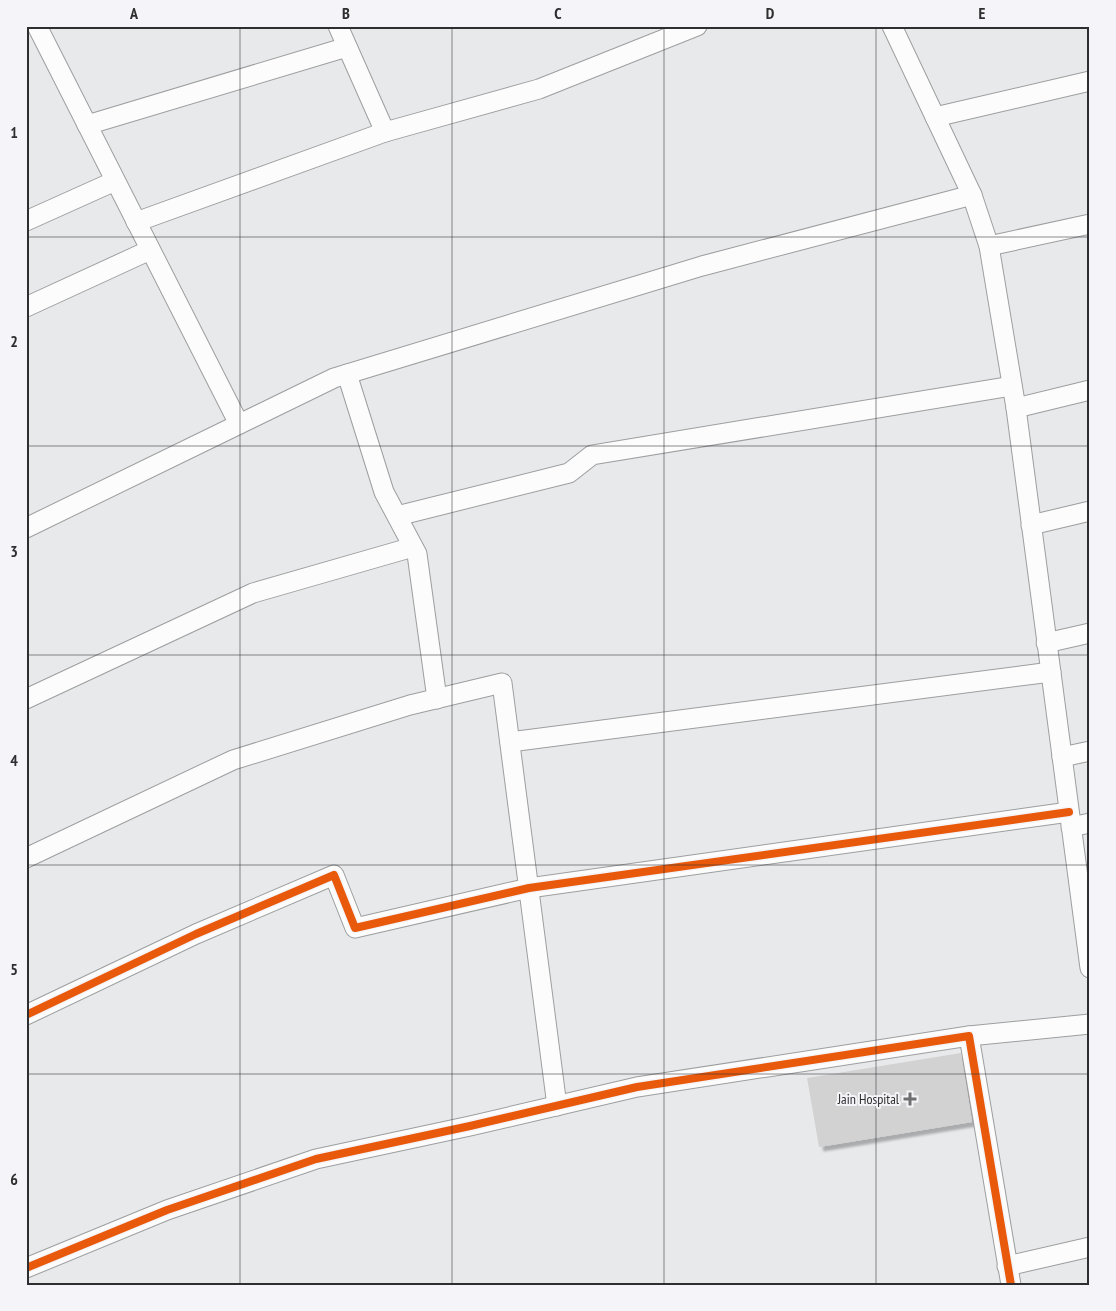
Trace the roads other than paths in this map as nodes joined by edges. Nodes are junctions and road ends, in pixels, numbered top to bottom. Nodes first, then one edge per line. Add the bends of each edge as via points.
1 (36, 26) edge
2 (698, 26) edge
3 (892, 26) edge
4 (339, 27) edge
5 (347, 47) junction
6 (1090, 80) edge
7 (935, 117) junction
8 (87, 125) junction
9 (385, 132) junction
10 (115, 181) junction
11 (972, 196) junction
12 (26, 221) edge
13 (136, 222) junction
14 (1090, 224) edge
15 (989, 246) junction
16 (150, 250) junction
17 (26, 307) edge
18 (347, 374) junction
19 (1012, 386) junction
20 (1090, 390) edge
21 (1016, 408) junction
22 (239, 424) junction
23 (1090, 511) edge
24 (397, 516) junction
25 (1031, 525) junction
26 (26, 528) edge
27 (413, 547) junction
28 (1090, 633) edge
29 (1046, 643) junction
30 (1051, 672) junction
31 (26, 698) edge
32 (437, 699) junction
33 (510, 742) junction
34 (1090, 751) edge
35 (1062, 757) junction
36 (1070, 820) junction
37 (1090, 823) edge
38 (26, 858) edge
39 (529, 888) junction
40 (1090, 968) edge
41 (26, 1016) edge
42 (1090, 1024) edge
43 (969, 1036) junction
44 (557, 1106) junction
45 (1090, 1247) edge
46 (1007, 1266) junction
47 (26, 1268) edge
48 (26, 1280) edge
49 (29, 1285) edge
50 (1010, 1285) edge

1 - 8 street
2 - 9 street via 539,89
3 - 7 street
4 - 5 street
5 - 8 street
5 - 9 street
6 - 7 street
7 - 11 street
8 - 10 street
9 - 13 street
10 - 12 street
10 - 13 street
11 - 15 street
11 - 18 street via 702,266
13 - 16 street
14 - 15 street
15 - 19 street
16 - 17 street
16 - 22 street
18 - 22 street
18 - 24 street via 384,492
19 - 21 street
19 - 24 street via 592,455 569,473
20 - 21 street
21 - 25 street
22 - 26 street
23 - 25 street
24 - 27 street
25 - 29 street
27 - 31 street via 253,593
27 - 32 street via 417,554
28 - 29 street
29 - 30 street
30 - 33 street
30 - 35 street
32 - 33 street via 502,683
32 - 38 street via 233,760
33 - 39 street
34 - 35 street
35 - 36 street
36 - 37 street
36 - 39 street
36 - 40 street
39 - 41 street via 355,928 334,875 196,934
39 - 44 street
42 - 43 street
43 - 44 street via 637,1087
43 - 46 street
44 - 47 street via 316,1159 167,1210
45 - 46 street
46 - 50 street
48 - 49 street

